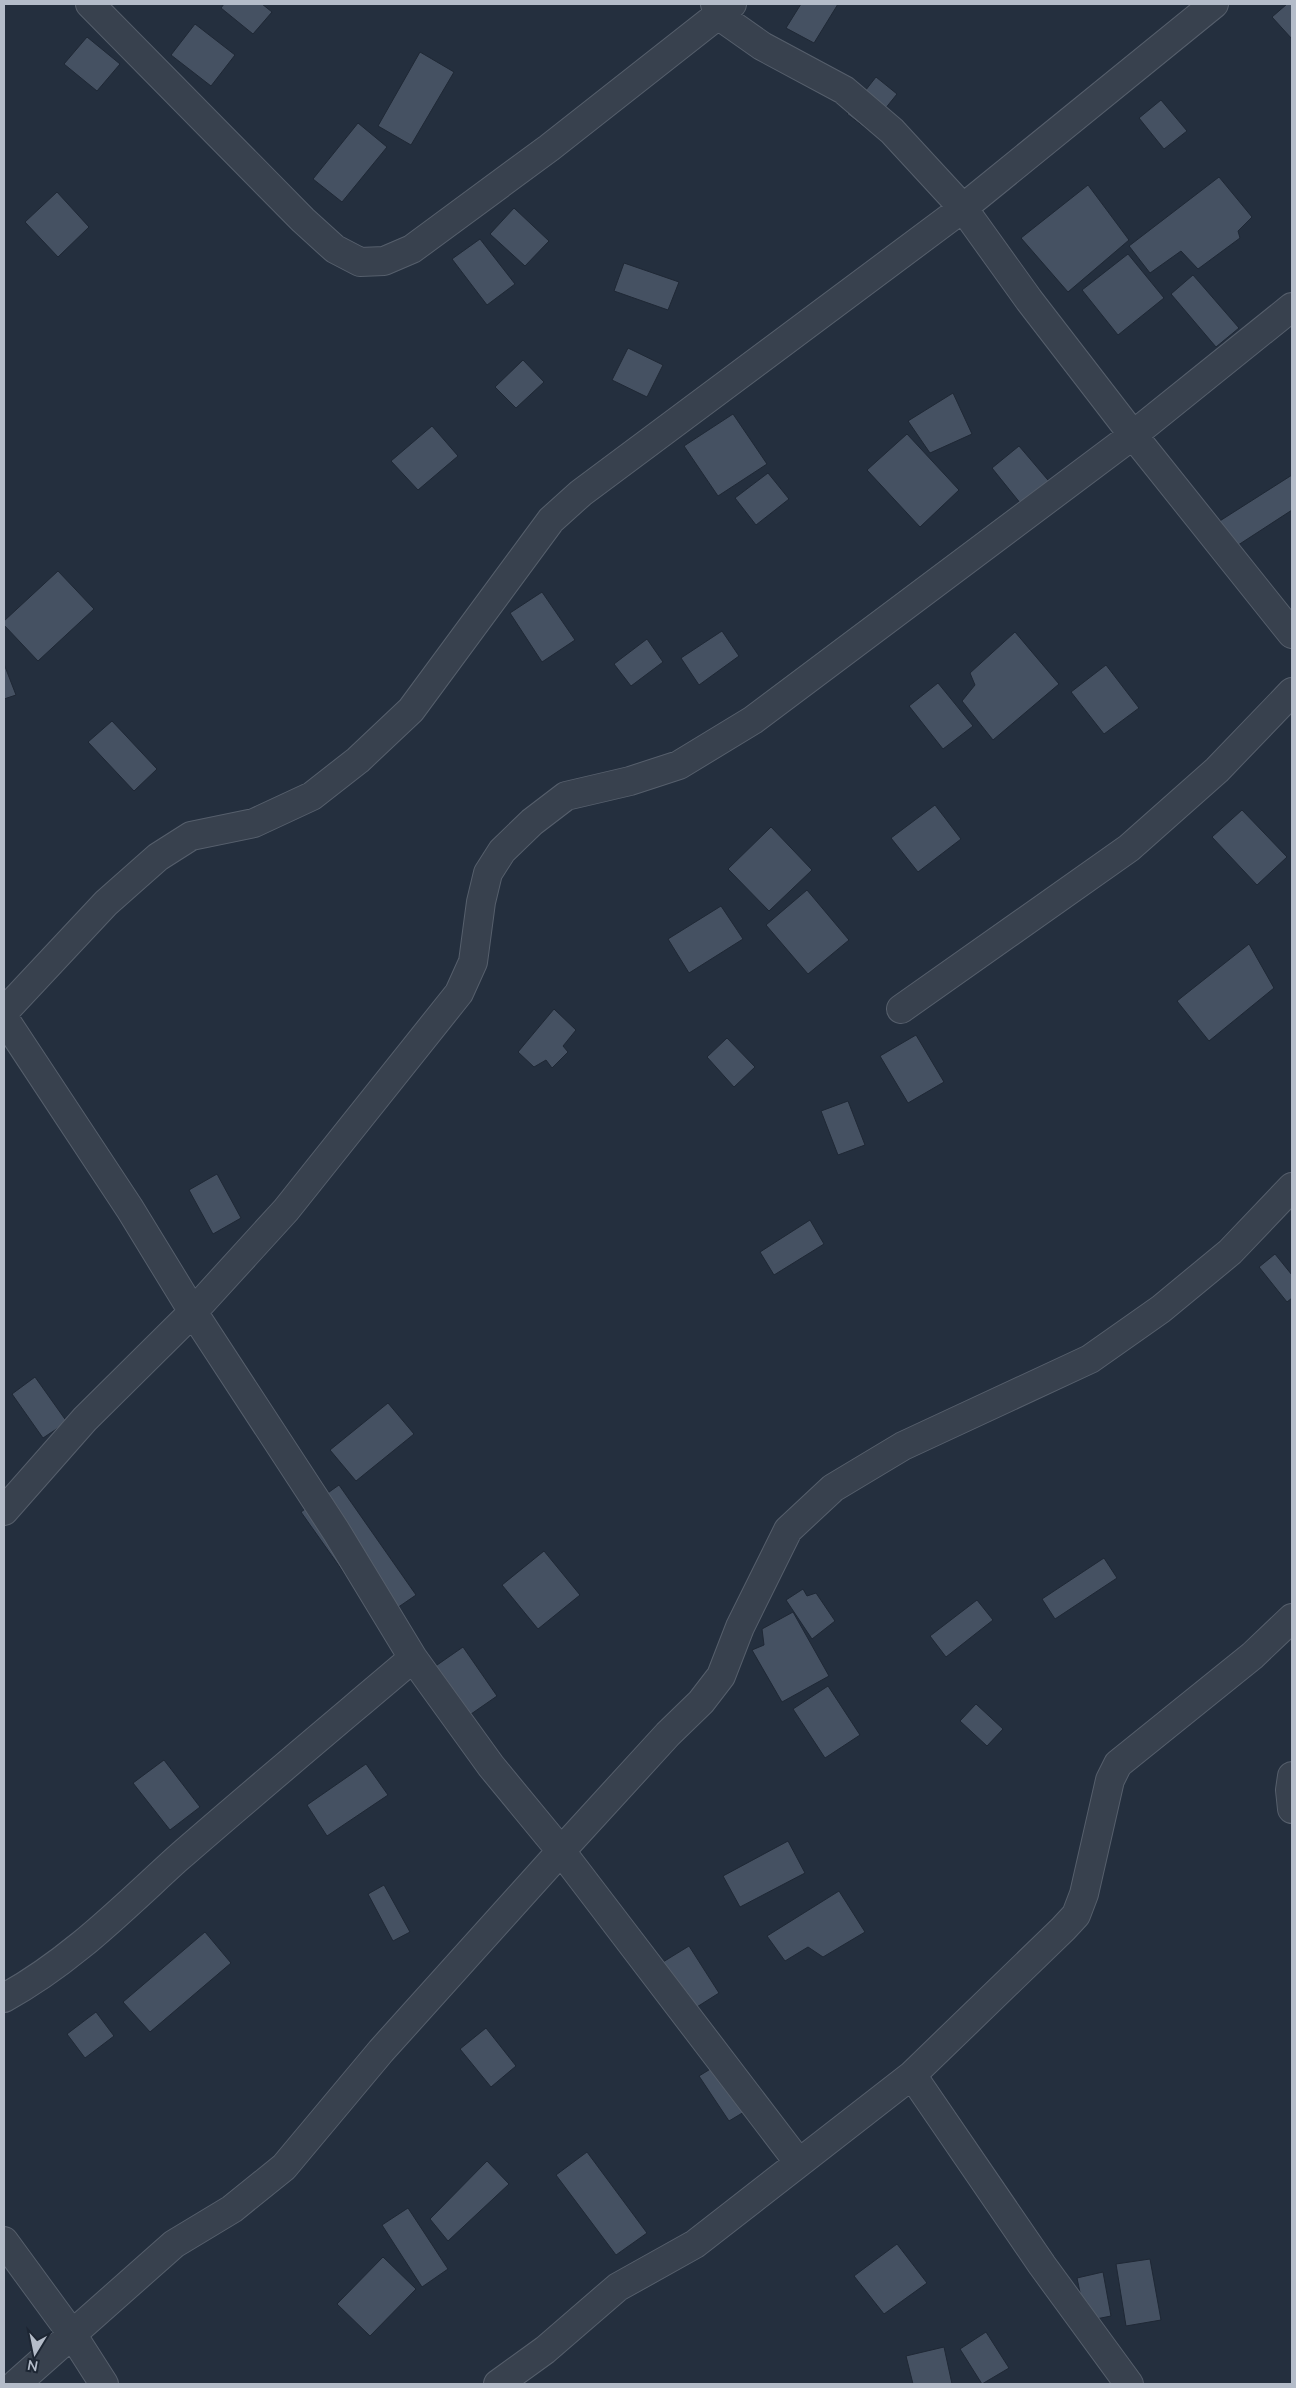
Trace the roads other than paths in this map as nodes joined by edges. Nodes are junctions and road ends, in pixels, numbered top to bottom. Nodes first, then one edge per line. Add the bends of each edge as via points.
1 (90, 4) edge
2 (1214, 4) edge
3 (721, 7) edge
4 (963, 208) junction
5 (1292, 307) edge
6 (1133, 435) junction
7 (1292, 634) edge
8 (1292, 692) edge
9 (901, 1009) dead end
10 (4, 1012) edge
11 (4, 1018) edge
12 (1292, 1187) edge
13 (192, 1312) junction
14 (4, 1511) edge
15 (1292, 1618) edge
16 (413, 1658) junction
17 (1292, 1776) edge
18 (1292, 1809) edge
19 (561, 1851) junction
20 (4, 1998) edge
21 (912, 2075) junction
22 (798, 2164) junction
23 (4, 2241) edge
24 (72, 2334) junction
25 (16, 2384) edge
26 (104, 2384) edge
27 (498, 2384) edge
28 (1129, 2384) edge

1 - 3 street via 303,220 336,249 360,262 384,261 412,248 549,148
2 - 4 street
3 - 4 street via 762,46 844,90 892,131
4 - 6 street
4 - 10 street via 581,493 551,520 411,710 358,760 312,796 254,823 191,836 158,857 106,903
5 - 6 street
6 - 7 street
6 - 13 street via 753,720 679,765 566,796 532,822 502,851 488,873 474,962 459,992 286,1210
8 - 9 street via 1217,770 1129,848
11 - 13 street via 130,1209
12 - 19 street via 1230,1252 1160,1309 1090,1359 903,1446 833,1488 788,1530 740,1627 721,1676 701,1702
13 - 14 street via 85,1419
13 - 16 street via 326,1515
15 - 21 street via 1252,1656 1118,1764 1110,1780 1084,1894 1076,1914
16 - 19 street via 491,1766
16 - 20 street via 74,1952 30,1984
17 - 18 street
19 - 22 street
19 - 24 street via 381,2051 284,2167 232,2210 174,2244
21 - 22 street
21 - 28 street via 1042,2265
22 - 27 street via 695,2244 618,2287 545,2350
23 - 24 street
24 - 25 street
24 - 26 street

